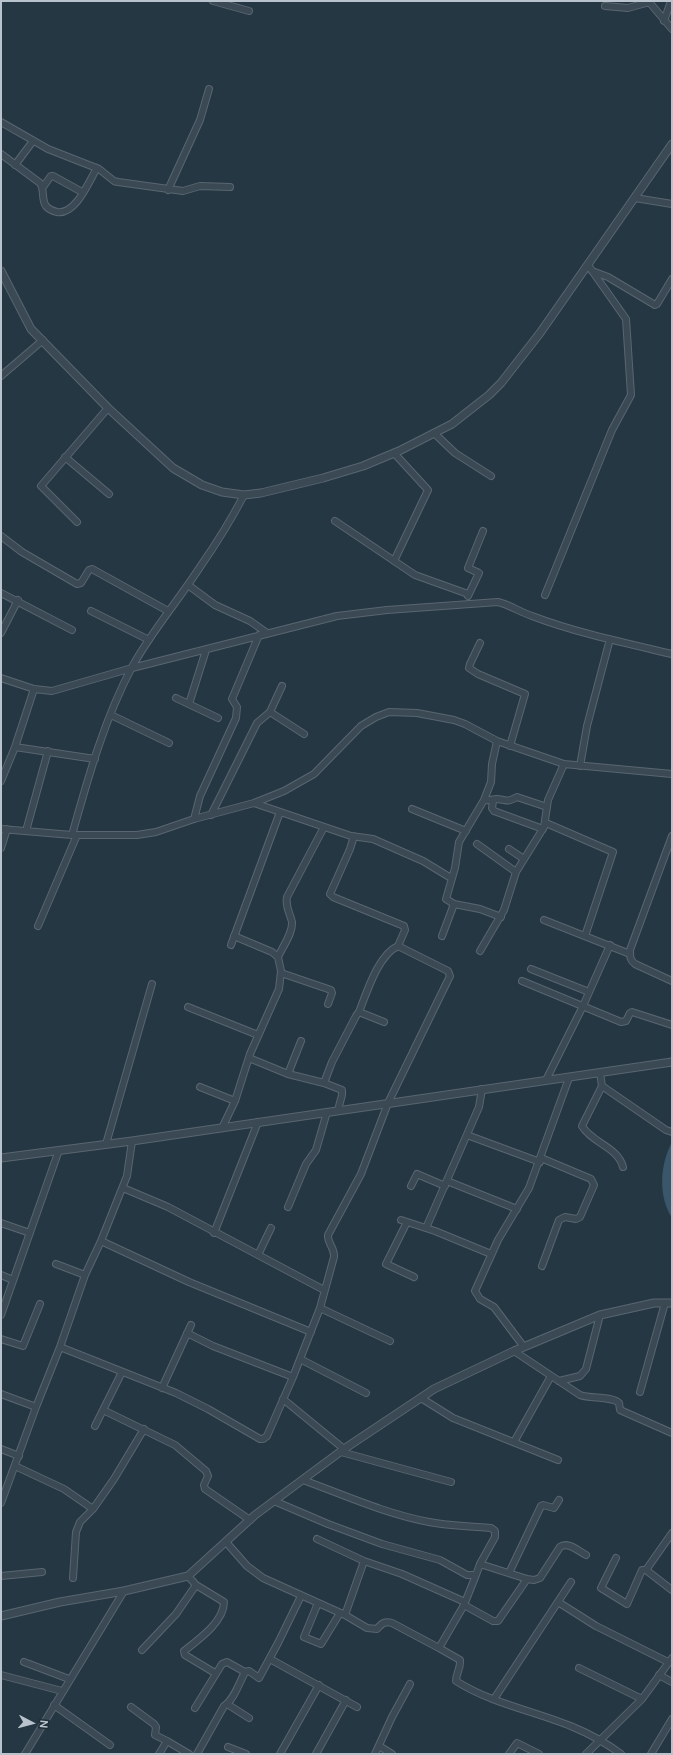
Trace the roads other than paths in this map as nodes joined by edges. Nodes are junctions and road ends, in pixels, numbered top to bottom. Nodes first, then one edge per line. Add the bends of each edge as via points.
1 (213, 1) edge
2 (670, 1) edge
3 (605, 6) dead end
4 (249, 11) dead end
5 (664, 21) junction
6 (672, 29) edge
7 (209, 89) dead end
8 (1, 122) edge
9 (33, 141) junction
10 (672, 144) edge
11 (1, 154) edge
12 (14, 165) junction
13 (96, 168) junction
14 (42, 187) junction
15 (230, 187) dead end
16 (168, 190) junction
17 (82, 192) junction
18 (635, 198) junction
19 (672, 204) edge
20 (590, 268) junction
21 (1, 271) edge
22 (672, 279) edge
23 (669, 290) edge
24 (43, 340) junction
25 (1, 376) edge
26 (108, 408) junction
27 (434, 433) junction
28 (394, 453) junction
29 (65, 457) junction
30 (491, 476) dead end
31 (109, 494) dead end
32 (244, 495) junction
33 (334, 521) dead end
34 (77, 522) dead end
35 (484, 531) dead end
36 (1, 536) edge
37 (394, 561) junction
38 (188, 585) junction
39 (1, 593) edge
40 (468, 594) junction
41 (545, 595) dead end
42 (18, 600) junction
43 (467, 604) junction
44 (91, 611) dead end
45 (168, 611) junction
46 (72, 630) dead end
47 (1, 633) edge
48 (267, 633) junction
49 (259, 636) junction
50 (610, 638) junction
51 (149, 640) junction
52 (480, 643) dead end
53 (206, 650) junction
54 (672, 654) edge
55 (132, 668) junction
56 (1, 678) edge
57 (282, 686) dead end
58 (34, 689) junction
59 (176, 698) dead end
60 (188, 704) junction
61 (270, 712) junction
62 (111, 715) junction
63 (218, 718) dead end
64 (304, 734) dead end
65 (498, 741) junction
66 (169, 743) dead end
67 (510, 746) junction
68 (15, 747) junction
69 (48, 751) junction
70 (95, 759) junction
71 (564, 764) junction
72 (580, 766) junction
73 (672, 774) edge
74 (1, 781) edge
75 (484, 800) junction
76 (493, 801) junction
77 (254, 803) junction
78 (547, 807) junction
79 (412, 809) dead end
80 (280, 812) junction
81 (211, 815) junction
82 (194, 819) junction
83 (544, 826) junction
84 (324, 827) junction
85 (4, 829) edge
86 (26, 831) junction
87 (466, 831) junction
88 (74, 835) junction
89 (354, 836) junction
90 (672, 836) edge
91 (477, 844) dead end
92 (1, 848) edge
93 (509, 849) dead end
94 (524, 859) junction
95 (516, 872) junction
96 (451, 878) junction
97 (454, 904) junction
98 (501, 917) junction
99 (544, 920) dead end
100 (38, 926) dead end
101 (234, 936) junction
102 (442, 936) dead end
103 (585, 936) junction
104 (231, 945) dead end
105 (610, 945) junction
106 (398, 946) junction
107 (480, 951) dead end
108 (630, 954) junction
109 (278, 956) junction
110 (531, 969) dead end
111 (281, 973) junction
112 (522, 981) dead end
113 (672, 981) edge
114 (152, 984) dead end
115 (589, 992) junction
116 (328, 1004) dead end
117 (583, 1006) junction
118 (188, 1007) dead end
119 (359, 1012) junction
120 (384, 1022) dead end
121 (672, 1025) edge
122 (258, 1035) junction
123 (301, 1041) dead end
124 (249, 1058) junction
125 (672, 1062) edge
126 (600, 1073) junction
127 (288, 1074) junction
128 (569, 1078) junction
129 (546, 1080) junction
130 (324, 1083) junction
131 (602, 1086) junction
132 (200, 1087) dead end
133 (482, 1089) junction
134 (235, 1101) junction
135 (388, 1103) junction
136 (338, 1110) junction
137 (327, 1112) junction
138 (258, 1122) junction
139 (222, 1128) junction
140 (672, 1132) edge
141 (467, 1135) junction
142 (132, 1141) junction
143 (106, 1144) junction
144 (59, 1150) junction
145 (1, 1158) edge
146 (540, 1160) junction
147 (623, 1167) dead end
148 (446, 1184) junction
149 (411, 1186) dead end
150 (123, 1188) junction
151 (288, 1207) dead end
152 (517, 1208) junction
153 (1, 1223) edge
154 (271, 1228) dead end
155 (426, 1228) junction
156 (214, 1232) junction
157 (30, 1233) junction
158 (101, 1241) junction
159 (491, 1254) junction
160 (258, 1255) junction
161 (56, 1264) dead end
162 (542, 1266) dead end
163 (1, 1275) edge
164 (85, 1275) junction
165 (414, 1277) dead end
166 (13, 1280) junction
167 (324, 1290) junction
168 (668, 1303) edge
169 (40, 1304) dead end
170 (320, 1308) junction
171 (1, 1315) edge
172 (600, 1315) junction
173 (191, 1325) dead end
174 (310, 1332) junction
175 (187, 1333) junction
176 (1, 1339) edge
177 (390, 1341) dead end
178 (60, 1347) junction
179 (524, 1347) junction
180 (514, 1351) junction
181 (300, 1359) junction
182 (122, 1372) junction
183 (551, 1376) junction
184 (293, 1377) junction
185 (559, 1381) junction
186 (162, 1388) junction
187 (640, 1392) dead end
188 (366, 1393) dead end
189 (1, 1394) edge
190 (421, 1398) junction
191 (283, 1399) junction
192 (36, 1407) junction
193 (103, 1410) junction
194 (95, 1426) dead end
195 (144, 1429) junction
196 (672, 1432) edge
197 (514, 1442) junction
198 (1, 1449) edge
199 (342, 1451) junction
200 (19, 1456) junction
201 (558, 1460) dead end
202 (15, 1466) junction
203 (303, 1480) junction
204 (451, 1482) dead end
205 (4, 1485) edge
206 (559, 1500) dead end
207 (274, 1501) junction
208 (1, 1503) edge
209 (93, 1509) junction
210 (250, 1520) junction
211 (672, 1533) edge
212 (317, 1539) dead end
213 (226, 1542) junction
214 (586, 1555) dead end
215 (616, 1558) dead end
216 (364, 1561) junction
217 (480, 1564) junction
218 (646, 1570) junction
219 (42, 1572) dead end
220 (509, 1573) junction
221 (476, 1575) junction
222 (1, 1576) edge
223 (188, 1576) junction
224 (73, 1578) dead end
225 (527, 1578) junction
226 (571, 1582) dead end
227 (196, 1585) junction
228 (672, 1590) edge
229 (124, 1591) junction
230 (301, 1596) junction
231 (558, 1602) junction
232 (318, 1603) junction
233 (465, 1603) junction
234 (343, 1614) junction
235 (1, 1616) edge
236 (439, 1648) junction
237 (142, 1650) dead end
238 (270, 1659) junction
239 (670, 1660) edge
240 (24, 1662) dead end
241 (579, 1668) dead end
242 (245, 1672) junction
243 (215, 1674) junction
244 (1, 1675) edge
245 (659, 1675) junction
246 (69, 1680) junction
247 (672, 1682) edge
248 (410, 1684) dead end
249 (319, 1685) junction
250 (62, 1691) junction
251 (494, 1699) junction
252 (642, 1699) junction
253 (346, 1700) junction
254 (54, 1704) junction
255 (227, 1704) junction
256 (357, 1707) dead end
257 (131, 1708) dead end
258 (195, 1708) dead end
259 (249, 1718) dead end
260 (672, 1719) edge
261 (600, 1740) junction
262 (167, 1742) junction
263 (110, 1745) dead end
264 (379, 1746) junction
265 (228, 1747) dead end
266 (25, 1754) edge
267 (159, 1754) edge
268 (189, 1754) edge
269 (197, 1754) edge
270 (246, 1754) edge
271 (280, 1754) edge
272 (316, 1754) edge
273 (375, 1754) edge
274 (392, 1754) edge
275 (509, 1754) edge
276 (539, 1754) edge
277 (586, 1754) edge
278 (621, 1754) edge
279 (651, 1754) edge

1 - 4 street
2 - 5 street
3 - 5 street via 633,7 646,2 652,5
5 - 6 street
7 - 16 street via 200,120
8 - 9 street
9 - 12 street
9 - 13 street via 48,150
10 - 18 street
11 - 12 street
12 - 14 street
13 - 16 street via 118,182
13 - 17 street
14 - 17 street via 52,176
14 - 17 street via 45,206 56,212 71,209
15 - 16 street via 200,186 183,192
18 - 19 street
18 - 20 street
20 - 23 street via 608,276 652,305 657,304
20 - 27 street via 501,384 452,424
20 - 41 street via 626,319 631,395 612,430
21 - 24 street via 31,329
22 - 23 street
24 - 25 street
24 - 26 street
26 - 29 street
26 - 32 street via 173,468 216,490
27 - 28 street
27 - 30 street via 455,453
28 - 32 street via 323,478
28 - 37 street via 428,490
29 - 31 street
29 - 34 street via 41,484 41,488
32 - 38 street
33 - 37 street
35 - 40 street via 468,568 479,573
36 - 45 street via 22,552 77,584 81,583 92,569
37 - 40 street via 415,576
38 - 45 street
38 - 48 street via 216,605 250,621
39 - 42 street
40 - 43 street
42 - 46 street
42 - 47 street
43 - 48 street via 337,616
43 - 50 street via 498,602 532,616
44 - 51 street
45 - 51 street
48 - 49 street
49 - 53 street
49 - 82 street via 232,699 237,707 236,718 200,796
50 - 54 street
50 - 72 street via 587,726
51 - 55 street
52 - 67 street via 469,668 525,694
53 - 55 street
53 - 60 street
55 - 58 street via 52,691
55 - 62 street
56 - 58 street
57 - 61 street
58 - 68 street
59 - 60 street
60 - 63 street
61 - 64 street
61 - 81 street via 257,723
62 - 66 street
62 - 70 street
65 - 67 street
65 - 75 street via 492,764 491,782
65 - 77 street via 454,720 417,713 389,712 361,726 314,774 284,791
67 - 71 street
68 - 69 street
68 - 74 street
69 - 70 street
69 - 86 street
70 - 88 street
71 - 72 street
71 - 78 street
72 - 73 street
75 - 76 street
75 - 87 street
76 - 78 street via 498,799 509,802 518,797
76 - 83 street via 494,811
77 - 80 street
77 - 81 street
78 - 83 street
79 - 87 street
80 - 84 street
80 - 101 street
81 - 82 street
82 - 88 street via 156,832 137,835
83 - 94 street
83 - 103 street via 613,852
84 - 89 street
84 - 109 street via 287,898 291,929
85 - 86 street
85 - 92 street
86 - 88 street
87 - 96 street via 459,842
88 - 100 street
89 - 96 street via 395,848
89 - 106 street via 330,894 404,926 405,930
90 - 108 street
91 - 95 street
93 - 94 street
94 - 95 street
95 - 98 street
96 - 97 street via 446,899
97 - 98 street via 480,908
97 - 102 street
98 - 107 street
99 - 103 street
101 - 104 street
101 - 109 street
103 - 105 street
105 - 108 street
105 - 115 street
106 - 119 street via 391,949 376,970
106 - 135 street via 448,971 450,976
108 - 113 street via 631,961 635,964
109 - 111 street
110 - 115 street
111 - 116 street via 331,990
111 - 122 street via 279,989
112 - 117 street
114 - 143 street
115 - 117 street
117 - 121 street via 621,1022 626,1021 632,1012
117 - 129 street
118 - 122 street
119 - 120 street
119 - 130 street via 335,1056
122 - 124 street
123 - 127 street
124 - 127 street
124 - 134 street
125 - 126 street
126 - 128 street
126 - 131 street
127 - 130 street
128 - 129 street
128 - 146 street
129 - 133 street
130 - 136 street via 342,1090
131 - 140 street
131 - 147 street via 582,1126 618,1155
132 - 134 street
133 - 135 street
133 - 141 street via 479,1107
134 - 139 street
135 - 136 street
135 - 167 street via 361,1174 328,1235 334,1253
136 - 137 street
137 - 138 street
137 - 151 street via 316,1150 306,1164
138 - 139 street
138 - 156 street
139 - 142 street
141 - 146 street
141 - 148 street
142 - 143 street
142 - 150 street
143 - 144 street
144 - 145 street
144 - 157 street
146 - 152 street via 529,1188
146 - 162 street via 591,1179 594,1185 580,1217 565,1217 559,1220
148 - 149 street via 417,1174
148 - 152 street
148 - 155 street
150 - 156 street via 168,1207
150 - 158 street
152 - 159 street
153 - 157 street
154 - 160 street
155 - 159 street
155 - 165 street via 404,1221 386,1264
156 - 160 street
157 - 166 street
158 - 164 street
158 - 174 street via 189,1282
159 - 179 street via 475,1292 480,1299 494,1307
160 - 167 street
161 - 164 street
163 - 166 street
164 - 178 street
166 - 171 street
167 - 170 street
168 - 172 street via 654,1303
168 - 187 street
169 - 176 street via 22,1346
170 - 174 street
170 - 177 street
172 - 179 street
172 - 185 street via 586,1369 580,1376
173 - 175 street
174 - 181 street
175 - 184 street via 213,1346
175 - 186 street
178 - 182 street
178 - 192 street
179 - 180 street
180 - 183 street
180 - 190 street via 434,1389
181 - 184 street
181 - 188 street
182 - 186 street
182 - 193 street
183 - 185 street
183 - 197 street
184 - 191 street
185 - 196 street via 585,1397 617,1401 620,1410
186 - 191 street via 208,1409 260,1439 267,1436
189 - 192 street
190 - 197 street via 453,1418
190 - 199 street
191 - 199 street
192 - 200 street
193 - 194 street
193 - 195 street
195 - 209 street
195 - 210 street via 175,1445 189,1456 207,1474 204,1485 206,1489
197 - 201 street
198 - 200 street
199 - 203 street
199 - 204 street
200 - 202 street
202 - 205 street
202 - 209 street via 64,1489
203 - 207 street
203 - 217 street via 416,1519 494,1530 495,1537
205 - 208 street
206 - 220 street via 554,1508 541,1506
207 - 210 street
207 - 221 street via 375,1542 440,1560 467,1575
209 - 224 street via 80,1522 76,1532
210 - 213 street
211 - 218 street
212 - 216 street
213 - 223 street
213 - 230 street via 247,1566 263,1578
214 - 225 street via 564,1545 560,1547 540,1578
215 - 218 street via 601,1588 627,1604 642,1570
216 - 233 street via 402,1574
216 - 234 street
217 - 220 street
217 - 221 street
218 - 228 street
219 - 222 street
220 - 225 street
221 - 233 street
223 - 227 street
223 - 229 street
225 - 233 street via 498,1621 493,1621
226 - 231 street
227 - 237 street via 176,1614
227 - 243 street via 224,1602 224,1607 209,1630 184,1652
229 - 235 street
229 - 246 street
230 - 232 street
230 - 238 street
231 - 239 street via 596,1626
231 - 251 street
232 - 234 street
232 - 234 street via 304,1637 321,1644
233 - 236 street
234 - 236 street via 372,1629 377,1629 387,1621
236 - 251 street via 460,1660 456,1681
238 - 242 street via 259,1678 249,1671
238 - 249 street
239 - 245 street
240 - 246 street
241 - 252 street
242 - 243 street via 227,1662 222,1664
242 - 255 street
243 - 258 street
244 - 250 street
245 - 247 street
245 - 252 street
246 - 250 street
248 - 264 street
249 - 253 street
249 - 271 street
250 - 254 street
251 - 261 street via 573,1727
252 - 261 street
253 - 256 street
253 - 272 street
254 - 263 street
254 - 266 street
255 - 259 street
255 - 269 street
257 - 262 street via 154,1724 155,1735
260 - 279 street
261 - 277 street
261 - 278 street
262 - 267 street
262 - 268 street
264 - 273 street
264 - 274 street
265 - 270 street
275 - 276 street via 517,1743

